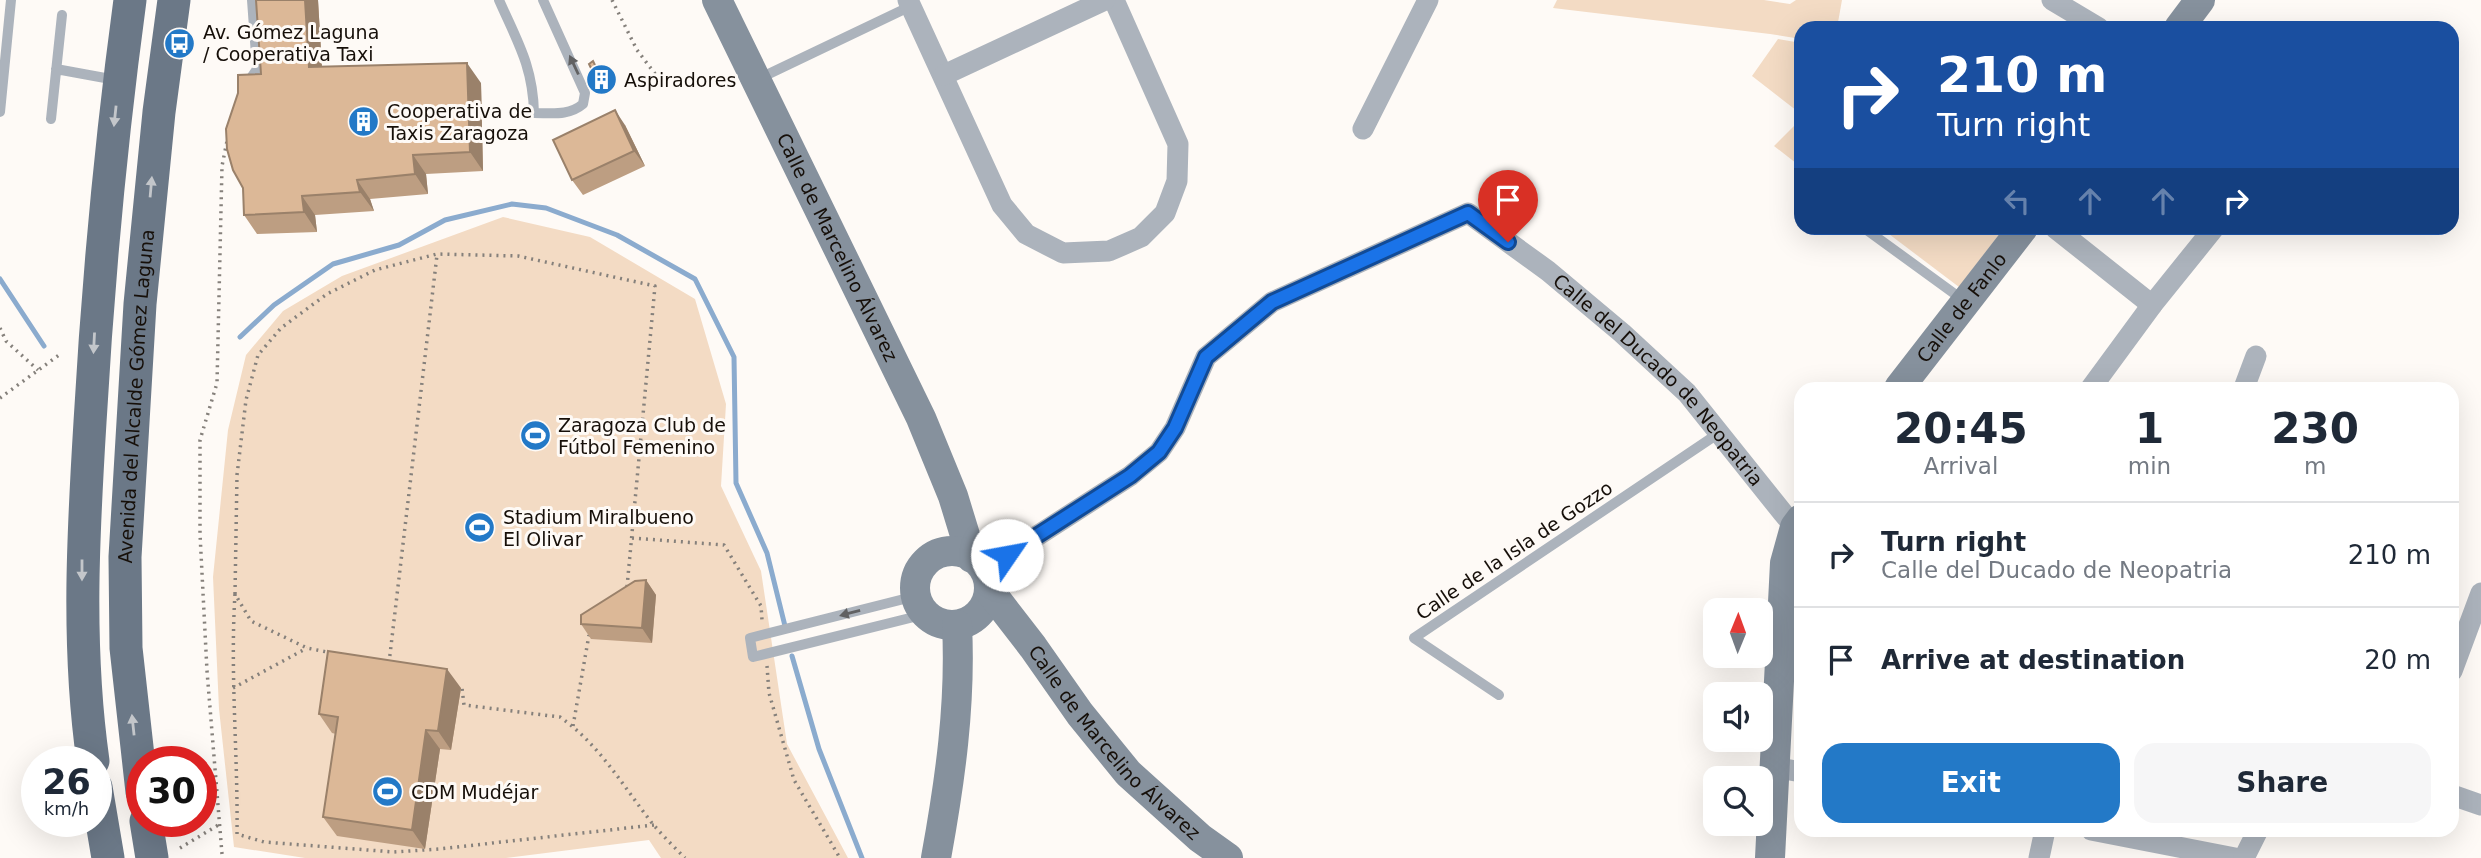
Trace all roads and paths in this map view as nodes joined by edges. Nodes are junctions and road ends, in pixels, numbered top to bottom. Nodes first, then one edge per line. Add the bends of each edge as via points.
1 (11, 0) edge
2 (130, 0) edge
3 (174, 0) edge
4 (252, 0) edge
5 (499, 0) edge
6 (544, 0) edge
7 (612, 0) edge
8 (717, 0) edge
9 (1105, 0) edge
10 (1114, 0) edge
11 (1428, 0) edge
12 (2052, 0) edge
13 (2200, 0) edge
14 (910, 3) edge
15 (62, 15) dead end
16 (2087, 21) edge
17 (2184, 21) edge
18 (57, 69) junction
19 (944, 75) junction
20 (756, 80) junction
21 (119, 81) junction
22 (665, 87) dead end
23 (245, 92) edge
24 (0, 112) edge
25 (51, 119) dead end
26 (1363, 129) dead end
27 (230, 131) edge
28 (1874, 235) edge
29 (2018, 235) edge
30 (2064, 235) edge
31 (2208, 235) edge
32 (437, 254) junction
33 (1966, 301) junction
34 (2152, 305) junction
35 (0, 328) edge
36 (59, 355) dead end
37 (2256, 356) dead end
38 (38, 370) junction
39 (1904, 382) edge
40 (2095, 382) edge
41 (2246, 382) edge
42 (0, 398) edge
43 (1719, 433) junction
44 (1794, 519) edge
45 (1794, 539) edge
46 (972, 584) junction
47 (2481, 593) edge
48 (235, 594) junction
49 (619, 594) edge
50 (921, 605) junction
51 (590, 630) edge
52 (307, 648) junction
53 (2459, 652) edge
54 (334, 653) edge
55 (393, 671) edge
56 (449, 686) edge
57 (233, 688) junction
58 (1499, 695) dead end
59 (573, 726) junction
60 (92, 746) edge
61 (137, 746) edge
62 (1787, 770) edge
63 (2459, 797) edge
64 (2481, 805) edge
65 (220, 824) junction
66 (654, 825) junction
67 (104, 837) edge
68 (156, 837) edge
69 (2044, 837) edge
70 (2127, 837) edge
71 (2254, 837) edge
72 (166, 853) edge
73 (222, 854) dead end
74 (108, 858) edge
75 (685, 858) edge
76 (936, 858) edge
77 (1228, 858) edge
78 (1770, 858) edge
79 (2039, 858) edge
80 (2235, 858) edge
81 (2244, 858) edge

1 - 24 lane
2 - 21 main road
61 -> 3 main road, Avenida del Alcalde Gómez Laguna via 126,648 125,557 140,303
4 - 23 lane via 257,69
5 -> 6 lane via 529,67 534,113 563,113 583,104 585,93
7 - 22 path via 637,50
8 - 20 street, Calle de Marcelino Álvarez
9 - 19 street
10 - 19 street via 1178,145 1177,181 1166,213 1141,237 1109,251 1063,253 1026,234 1002,205
11 - 26 street
12 - 16 street
13 - 17 street
14 - 19 street
14 - 20 lane
15 - 18 lane
18 - 21 lane
18 - 25 lane
20 - 46 street, Calle de Marcelino Álvarez via 921,418 953,496
21 -> 60 main road via 95,322 82,546 82,650
27 - 65 path via 222,166 217,383 200,440 207,671
28 - 33 lane
29 - 33 street, Calle de Fanlo
30 - 34 street
31 - 34 street
32 - 48 path via 375,270 327,294 281,328 258,355 246,400 237,475
32 - 49 path via 518,256 655,286 628,586
32 - 55 path via 389,663
33 - 39 street, Calle de Fanlo
34 - 40 street
35 - 38 path via 6,341
36 - 38 path
37 - 41 street
38 - 42 path
43 - 44 street, Calle del Ducado de Neopatria
43 - 46 street, Calle del Ducado de Neopatria via 1687,393 1622,333 1468,213 1272,302 1206,357 1175,428 1159,452
43 - 58 lane, Calle de la Isla de Gozzo via 1414,638
45 - 62 street via 1785,563
46 - 50 street, Calle de Marcelino Álvarez via 946,624
46 - 50 street via 929,560 915,586
46 - 76 street via 959,665 954,748
46 - 77 street, Calle de Marcelino Álvarez via 1010,618 1128,772
47 - 53 street
48 - 52 path via 251,621
48 - 57 path
50 -> 50 lane via 750,638 753,657
51 - 59 path
52 - 54 path
52 - 57 path
56 - 59 path via 462,688 464,705 560,717
57 - 66 path via 237,834 264,842 394,852
59 - 66 path via 610,765
62 - 78 street
63 - 64 street
65 - 72 path
65 - 73 path
66 - 75 path
67 - 74 main road
68 - 72 main road
69 - 79 street
70 - 80 street
71 - 81 street

